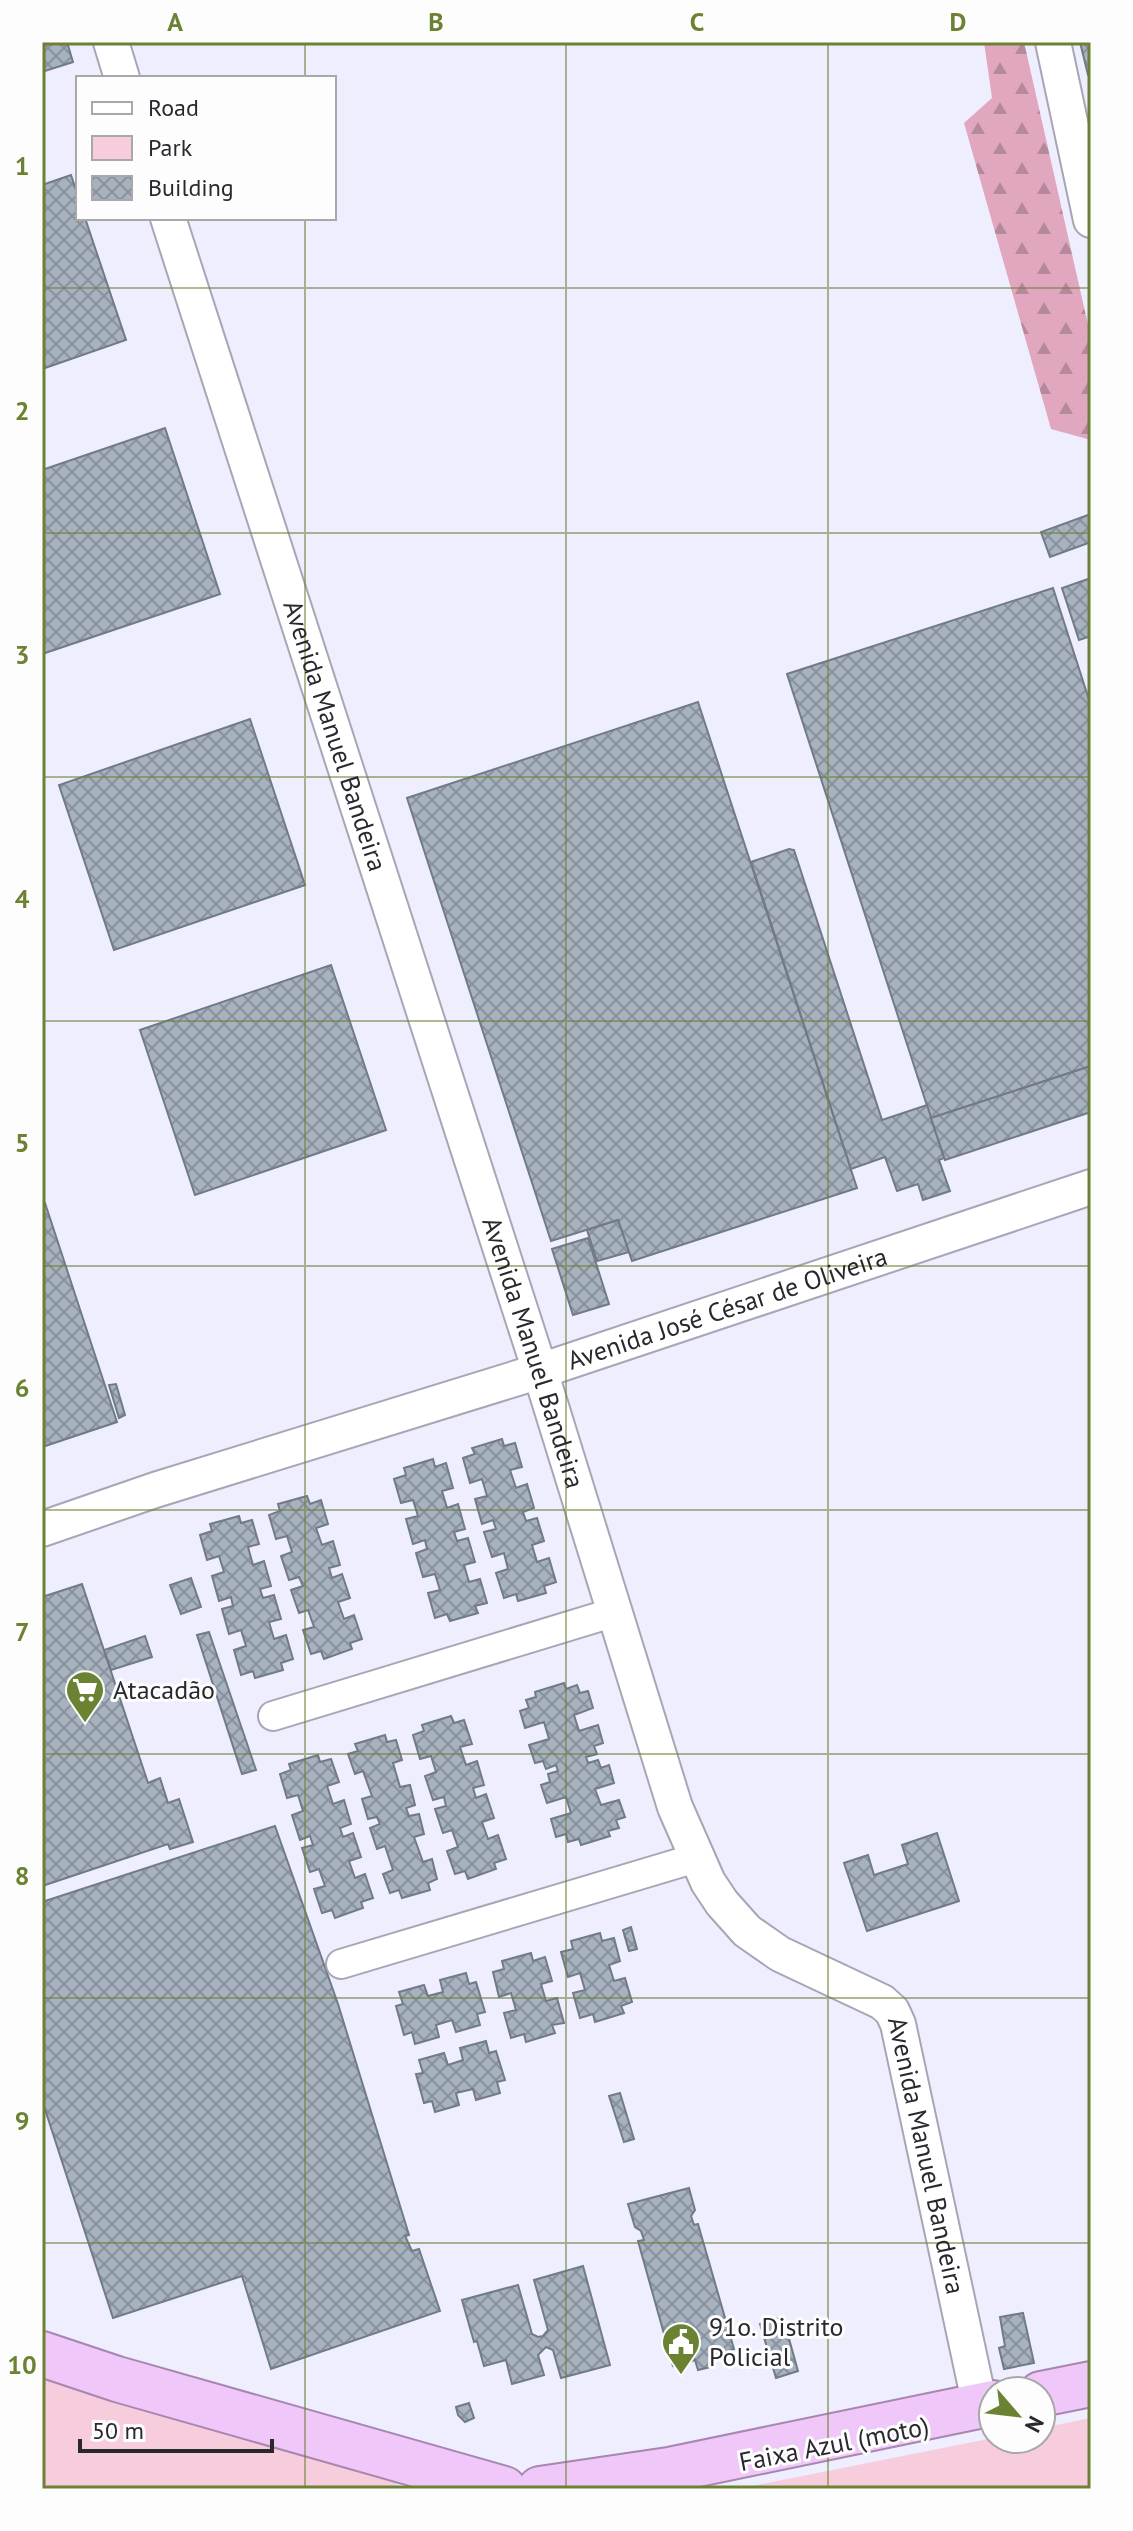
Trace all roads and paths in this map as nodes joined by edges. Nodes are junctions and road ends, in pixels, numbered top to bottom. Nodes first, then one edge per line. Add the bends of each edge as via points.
1 (111, 42) edge
2 (1053, 42) edge
3 (121, 76) edge
4 (169, 220) edge
5 (1091, 220) edge
6 (1091, 1187) edge
7 (540, 1371) junction
8 (42, 1529) edge
9 (615, 1612) junction
10 (273, 1716) dead end
11 (696, 1858) junction
12 (341, 1964) dead end
13 (42, 2354) edge
14 (981, 2375) edge
15 (1091, 2384) edge
16 (1057, 2391) edge
17 (1091, 2392) edge
18 (1057, 2399) edge
19 (977, 2410) edge
20 (659, 2479) edge
21 (504, 2489) edge
22 (540, 2489) edge
23 (580, 2489) edge

1 - 3 street
2 - 5 street
4 - 7 street, Avenida Manuel Bandeira
6 - 7 street, Avenida José César de Oliveira
7 - 8 street, Avenida José César de Oliveira
7 - 9 street, Avenida Manuel Bandeira
9 - 10 street
9 - 11 street, Avenida Manuel Bandeira
11 - 12 street
11 - 14 street, Avenida Manuel Bandeira via 722,1903 747,1931 780,1954 872,1996 892,2011
13 - 21 highway
15 - 16 highway
17 - 18 street
19 - 20 highway
20 - 22 highway
20 - 23 street

